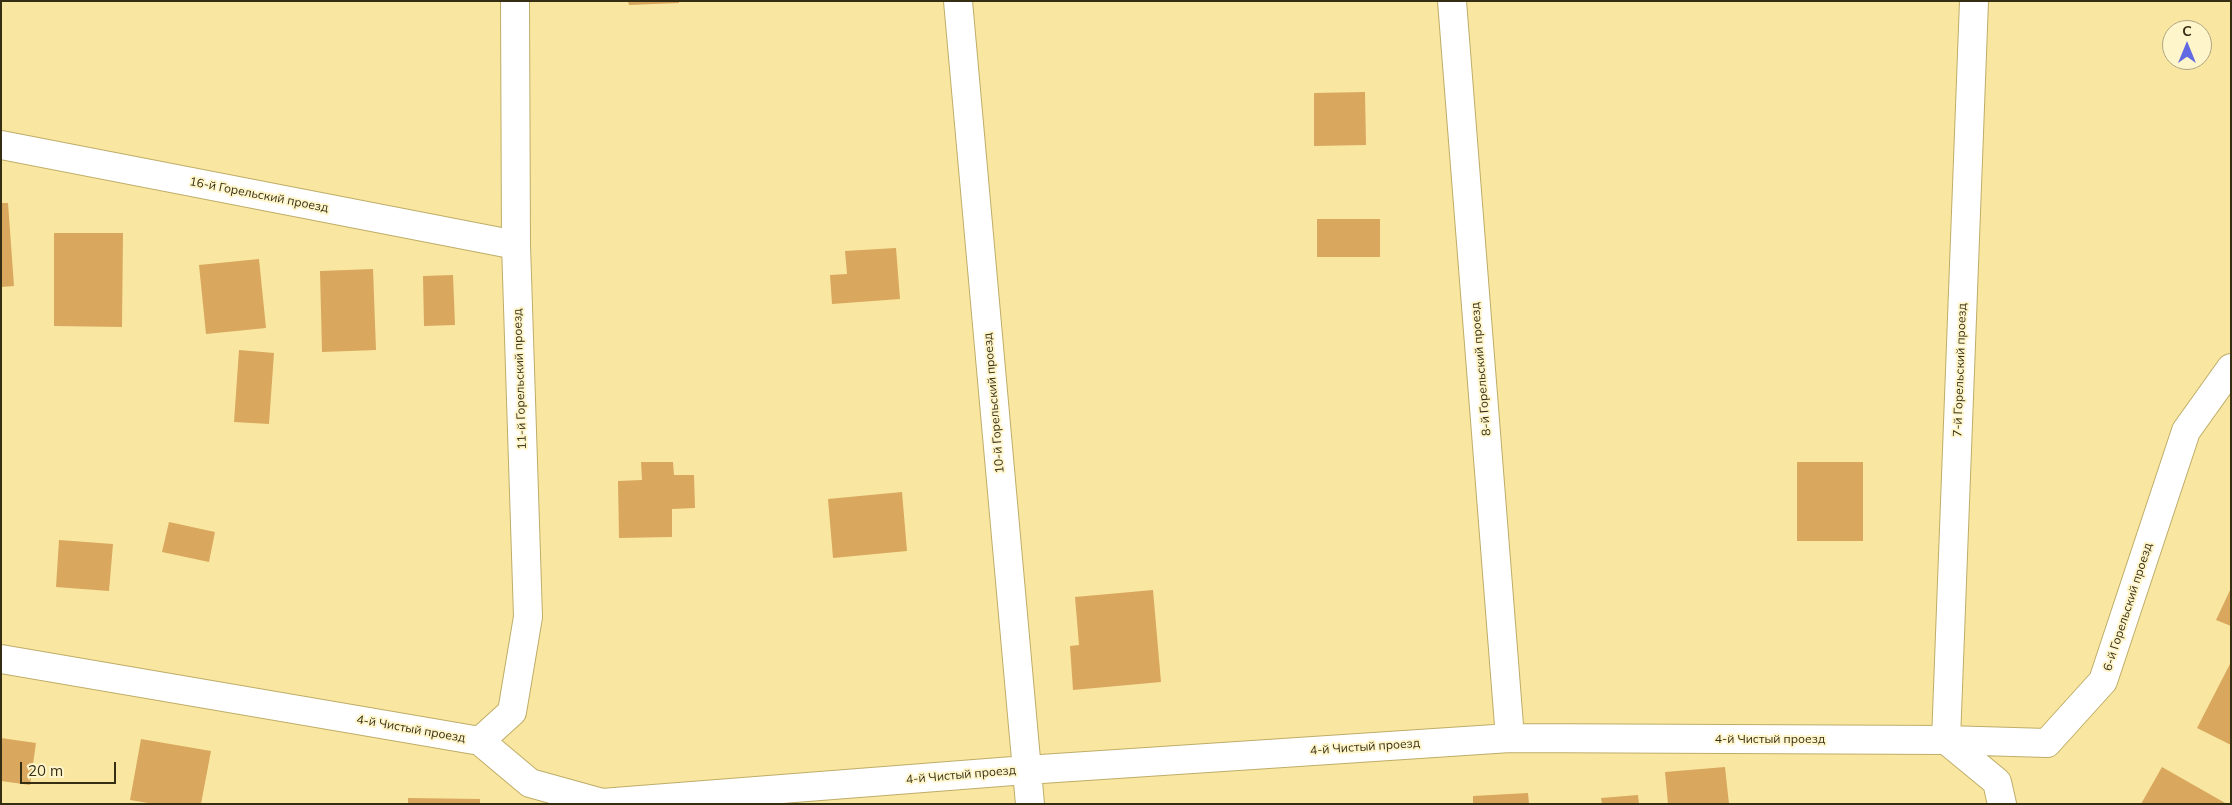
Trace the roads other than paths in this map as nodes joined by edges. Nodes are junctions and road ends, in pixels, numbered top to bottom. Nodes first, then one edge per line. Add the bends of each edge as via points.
1 (515, 1) edge
2 (958, 1) edge
3 (1452, 1) edge
4 (1974, 1) edge
5 (1, 145) edge
6 (516, 245) junction
7 (2231, 368) edge
8 (1, 659) edge
9 (1510, 738) junction
10 (1946, 740) junction
11 (480, 741) junction
12 (1026, 770) junction
13 (530, 793) edge
14 (1030, 804) edge
15 (2002, 804) edge

1 - 6 street, 11-й Горельский проезд
2 - 12 street, 10-й Горельский проезд
3 - 9 street, 8-й Горельский проезд
4 - 10 street, 7-й Горельский проезд
5 - 6 street, 16-й Горельский проезд
6 - 11 street, 11-й Горельский проезд via 528,617 512,712
7 - 10 street, 6-й Горельский проезд via 2186,431 2103,681 2047,744
8 - 11 street, 4-й Чистый проезд
9 - 10 street, 4-й Чистый проезд
9 - 12 street, 4-й Чистый проезд
10 - 15 street via 1996,782
11 - 13 street, 4-й Чистый проезд
12 - 13 street, 4-й Чистый проезд via 602,803
12 - 14 street, 10-й Горельский проезд

